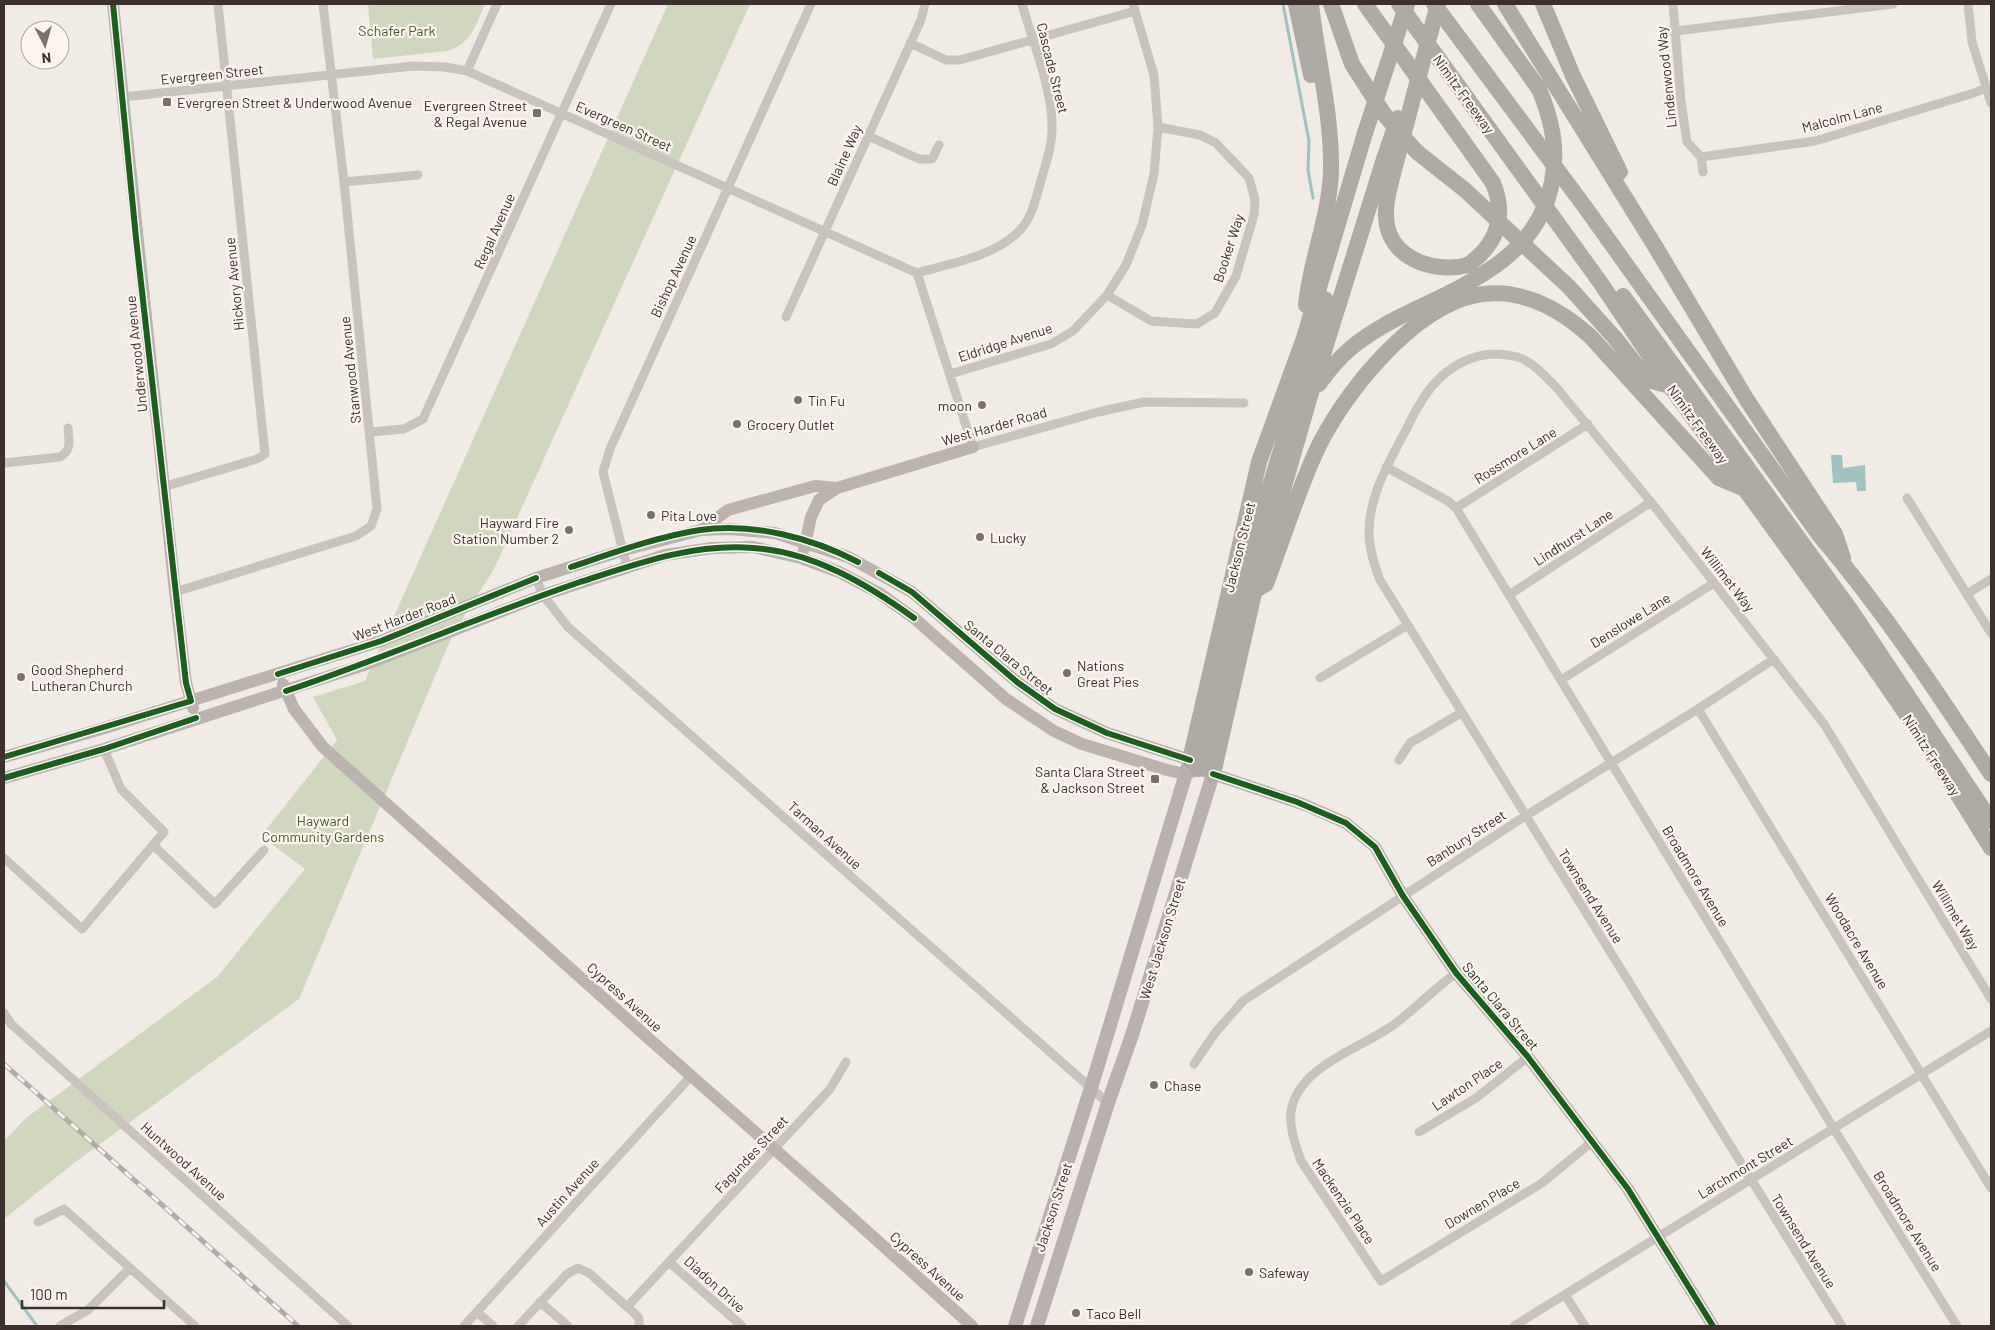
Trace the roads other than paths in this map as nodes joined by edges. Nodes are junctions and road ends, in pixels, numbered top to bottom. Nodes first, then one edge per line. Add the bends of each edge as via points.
1 (113, 4) edge
2 (218, 4) edge
3 (323, 4) edge
4 (497, 4) edge
5 (611, 4) edge
6 (811, 4) edge
7 (925, 4) edge
8 (1022, 4) edge
9 (1296, 4) edge
10 (1312, 4) edge
11 (1365, 4) edge
12 (1399, 4) edge
13 (1406, 4) edge
14 (1413, 4) edge
15 (1436, 4) edge
16 (1478, 4) edge
17 (1505, 4) edge
18 (1543, 4) edge
19 (1673, 4) edge
20 (1893, 4) edge
21 (1968, 4) edge
22 (1134, 8) edge
23 (1332, 8) edge
24 (1676, 31) junction
25 (1032, 40) junction
26 (910, 43) junction
27 (467, 71) junction
28 (332, 75) junction
29 (227, 86) junction
30 (1987, 87) junction
31 (123, 98) junction
32 (1991, 103) edge
33 (562, 113) junction
34 (1158, 127) junction
35 (868, 136) junction
36 (939, 145) dead end
37 (1701, 158) junction
38 (1702, 172) dead end
39 (418, 175) dead end
40 (344, 182) junction
41 (729, 188) junction
42 (1348, 189) junction
43 (1326, 202) junction
44 (826, 231) junction
45 (1655, 246) junction
46 (917, 273) junction
47 (1107, 295) junction
48 (786, 317) dead end
49 (1304, 338) junction
50 (950, 374) junction
51 (1670, 386) junction
52 (1310, 396) junction
53 (1244, 403) dead end
54 (1588, 424) junction
55 (68, 428) dead end
56 (370, 432) junction
57 (973, 447) junction
58 (4, 463) edge
59 (1386, 467) junction
60 (163, 487) junction
61 (837, 488) junction
62 (1743, 488) junction
63 (1907, 498) dead end
64 (1651, 502) junction
65 (1456, 508) junction
66 (701, 530) junction
67 (1820, 536) junction
68 (806, 542) junction
69 (624, 550) junction
70 (801, 558) junction
71 (587, 562) junction
72 (1845, 565) junction
73 (627, 567) junction
74 (536, 578) junction
75 (592, 578) junction
76 (1991, 579) edge
77 (1714, 583) junction
78 (1256, 590) junction
79 (175, 592) junction
80 (1967, 594) junction
81 (543, 595) junction
82 (1509, 595) junction
83 (1408, 625) junction
84 (1991, 633) edge
85 (1774, 659) junction
86 (278, 674) junction
87 (1320, 678) dead end
88 (1561, 680) junction
89 (286, 691) junction
90 (191, 701) junction
91 (1698, 709) junction
92 (1461, 713) junction
93 (196, 718) junction
94 (104, 749) junction
95 (4, 757) edge
96 (1399, 760) dead end
97 (1610, 763) junction
98 (1196, 769) junction
99 (1991, 774) edge
100 (4, 778) edge
101 (1991, 804) edge
102 (1525, 816) junction
103 (1991, 821) edge
104 (153, 845) junction
105 (1991, 848) edge
106 (264, 850) dead end
107 (4, 858) edge
108 (1403, 896) junction
109 (1456, 972) junction
110 (1991, 999) edge
111 (4, 1013) edge
112 (1991, 1031) edge
113 (1528, 1057) junction
114 (846, 1062) dead end
115 (1194, 1064) dead end
116 (1922, 1074) junction
117 (691, 1076) junction
118 (1091, 1088) junction
119 (1108, 1103) junction
120 (1834, 1129) junction
121 (1419, 1132) dead end
122 (1593, 1141) junction
123 (775, 1149) junction
124 (1750, 1181) junction
125 (1991, 1188) edge
126 (38, 1222) dead end
127 (1658, 1236) junction
128 (669, 1262) junction
129 (130, 1268) junction
130 (1381, 1281) joint
131 (1565, 1295) junction
132 (540, 1302) junction
133 (628, 1307) junction
134 (477, 1312) junction
135 (470, 1324) edge
136 (60, 1326) edge
137 (195, 1326) edge
138 (348, 1326) edge
139 (493, 1326) edge
140 (518, 1326) edge
141 (568, 1326) edge
142 (639, 1326) edge
143 (742, 1326) edge
144 (972, 1326) edge
145 (1015, 1326) edge
146 (1037, 1326) edge
147 (1514, 1326) edge
148 (1585, 1326) edge
149 (1713, 1326) edge
150 (1842, 1326) edge
151 (1957, 1326) edge

1 - 31 main road, Underwood Avenue
2 - 29 street, Hickory Avenue
3 - 28 street, Stanwood Avenue
4 - 27 street
5 - 33 street, Regal Avenue
6 - 41 street, Bishop Avenue
7 - 26 street, Blaine Way
8 - 25 street, Cascade Street
9 - 43 highway via 1321,128
10 - 43 highway via 1330,135 1331,172
11 - 15 highway, bridge via 1493,183 1499,198 1496,232 1488,247 1468,265 1444,269 1422,264 1403,253 1389,233 1386,216 1393,174
12 - 51 highway, Nimitz Freeway via 1600,282
13 - 42 highway, bridge
14 - 103 highway via 1852,612
15 - 52 highway, Jackson Street, bridge
15 - 67 highway, Nimitz Freeway
16 - 52 highway, bridge via 1539,89 1553,128 1555,161 1549,197 1540,220 1519,247 1498,264 1357,340
17 - 45 highway
18 - 45 highway via 1573,76
19 - 24 street, Lindenwood Way
20 - 24 street
21 - 30 street via 1972,42
22 - 25 street
22 - 34 street, Eldridge Avenue via 1154,75
23 - 51 highway via 1352,64 1400,133 1417,152 1465,190 1569,287 1648,380
24 - 37 street, Lindenwood Way via 1687,142
25 - 26 street via 960,60 946,60
25 - 46 street, Cascade Street via 1051,106 1052,126 1051,145 1035,204 1015,235 991,249
26 - 35 street, Blaine Way
27 - 28 street, Evergreen Street via 421,66
27 - 33 street, Evergreen Street
28 - 29 street, Evergreen Street
28 - 40 street, Stanwood Avenue
29 - 31 street, Evergreen Street
29 - 60 street, Hickory Avenue via 265,454
30 - 32 street
30 - 37 street, Malcolm Lane via 1815,141
31 - 60 main road, Underwood Avenue
33 - 41 street, Evergreen Street
33 - 56 street, Regal Avenue via 423,419 404,429
34 - 47 street, Eldridge Avenue via 1154,174 1142,225 1126,265
34 - 47 street, Booker Way via 1200,135 1216,143 1249,178 1255,200 1254,215 1236,276 1215,313 1197,324 1151,321
35 - 36 street via 919,159 932,159
35 - 44 street, Blaine Way
37 - 38 street
39 - 40 street
40 - 56 street, Stanwood Avenue
41 - 44 street, Evergreen Street
41 - 69 street, Bishop Avenue via 610,449 603,472
42 - 49 highway
42 - 98 highway via 1320,323 1251,548
43 - 49 highway via 1308,284
44 - 46 street, Evergreen Street
44 - 48 street, Blaine Way
45 - 72 highway via 1747,400 1835,534
46 - 50 street
47 - 50 street, Eldridge Avenue via 1073,331 1051,344
49 - 98 highway, Jackson Street via 1260,462
50 - 57 street
51 - 62 highway, Nimitz Freeway
52 - 78 highway, Jackson Street
53 - 57 street, West Harder Road via 1144,402
54 - 59 street, Willimet Way via 1540,371 1518,357 1494,353 1465,359 1440,378 1421,400
54 - 64 street, Willimet Way
54 - 65 street, Rossmore Lane
55 - 58 street via 70,446 66,454
56 - 79 street, Stanwood Avenue via 377,509 371,526 356,536
57 - 61 main road, West Harder Road
59 - 65 street, Broadmore Avenue
59 - 83 street, Townsend Avenue via 1373,502 1369,531 1371,555 1380,580
60 - 79 main road, Underwood Avenue
61 - 66 main road via 815,486 728,510
61 - 68 main road, West Harder Road via 819,500 811,517
62 - 78 highway via 1719,478 1572,320 1537,301 1508,295 1478,295 1461,300 1416,326 1377,361 1356,386 1315,454 1266,584
62 - 105 highway, Nimitz Freeway via 1872,663
63 - 80 street
64 - 77 street, Willimet Way
64 - 82 street, Lindhurst Lane
65 - 82 street, Broadmore Avenue
66 - 68 main road, Santa Clara Street via 753,530
66 - 69 main road, Santa Clara Street
67 - 72 highway, Nimitz Freeway
67 - 101 highway via 1823,557
68 - 70 main road, West Harder Road
68 - 98 main road, Santa Clara Street via 848,557 912,592 1019,683 1055,709
69 - 71 main road, West Harder Road
69 - 73 street, Bishop Avenue
70 - 73 main road, Santa Clara Street via 753,548 712,548 665,555
70 - 98 main road, Santa Clara Street via 839,572 879,593 914,618 1006,699 1054,730 1082,744
71 - 74 main road, West Harder Road
71 - 75 main road
72 - 99 highway, Nimitz Freeway via 1933,685
73 - 75 main road
74 - 81 street, Tarman Avenue
74 - 86 main road, West Harder Road via 381,641
75 - 81 main road
76 - 80 street
77 - 85 street, Willimet Way
77 - 88 street, Denslowe Lane
78 - 98 highway, Jackson Street
79 - 90 main road, Underwood Avenue
80 - 84 street
81 - 89 main road via 367,664
81 - 118 street, Tarman Avenue via 568,627
82 - 88 street, Broadmore Avenue
83 - 87 street
83 - 92 street, Townsend Avenue
85 - 91 street, Banbury Street
85 - 110 street, Willimet Way via 1824,724
86 - 89 main road, Cypress Avenue
86 - 90 main road, West Harder Road
88 - 97 street, Broadmore Avenue
89 - 93 main road
89 - 117 main road, Cypress Avenue via 305,726 323,747
90 - 93 main road, Underwood Avenue
90 - 95 main road, West Harder Road
91 - 97 street, Banbury Street
91 - 116 street, Woodacre Avenue
92 - 96 street via 1410,743
92 - 102 street, Townsend Avenue
93 - 94 main road
94 - 100 main road
94 - 104 street via 121,789 164,832
97 - 102 street, Banbury Street
97 - 120 street, Broadmore Avenue
98 - 108 main road, Santa Clara Street via 1297,802 1346,822 1375,847
98 - 118 main road, West Jackson Street
98 - 119 main road, West Jackson Street via 1132,1035
102 - 108 street, Banbury Street
102 - 124 street, Townsend Avenue
104 - 106 street via 216,904
104 - 107 street via 82,929
108 - 109 main road, Santa Clara Street
108 - 115 street, Banbury Street via 1243,1001
109 - 113 main road, Santa Clara Street
109 - 130 street, Mackenzie Place via 1391,1026 1312,1073 1291,1112 1293,1138 1301,1161
111 - 138 street, Huntwood Avenue via 11,1024
112 - 116 street, Larchmont Street
113 - 121 street, Lawton Place via 1476,1098
113 - 122 main road, Santa Clara Street
114 - 123 street, Fagundes Street via 830,1089
116 - 120 street, Larchmont Street
116 - 125 street, Woodacre Avenue
117 - 123 main road, Cypress Avenue
117 - 134 street, Austin Avenue
118 - 119 street, Tarman Avenue
118 - 145 main road, Jackson Street
119 - 146 main road, Jackson Street
120 - 124 street, Larchmont Street
120 - 151 street, Broadmore Avenue
122 - 127 main road, Santa Clara Street
122 - 130 street, Downen Place via 1542,1183
123 - 128 street, Fagundes Street
123 - 144 main road, Cypress Avenue
124 - 127 street, Larchmont Street
124 - 150 street, Townsend Avenue
126 - 129 street via 64,1209
127 - 131 street, Larchmont Street
127 - 149 main road, Santa Clara Street
128 - 133 street, Fagundes Street
128 - 143 street, Diadon Drive
129 - 136 street via 88,1310
129 - 137 street
131 - 147 street, Larchmont Street
131 - 148 street
132 - 133 street via 567,1274 578,1268 589,1273
132 - 140 street
132 - 141 street
133 - 142 street via 639,1318
134 - 135 street, Austin Avenue
134 - 139 street

